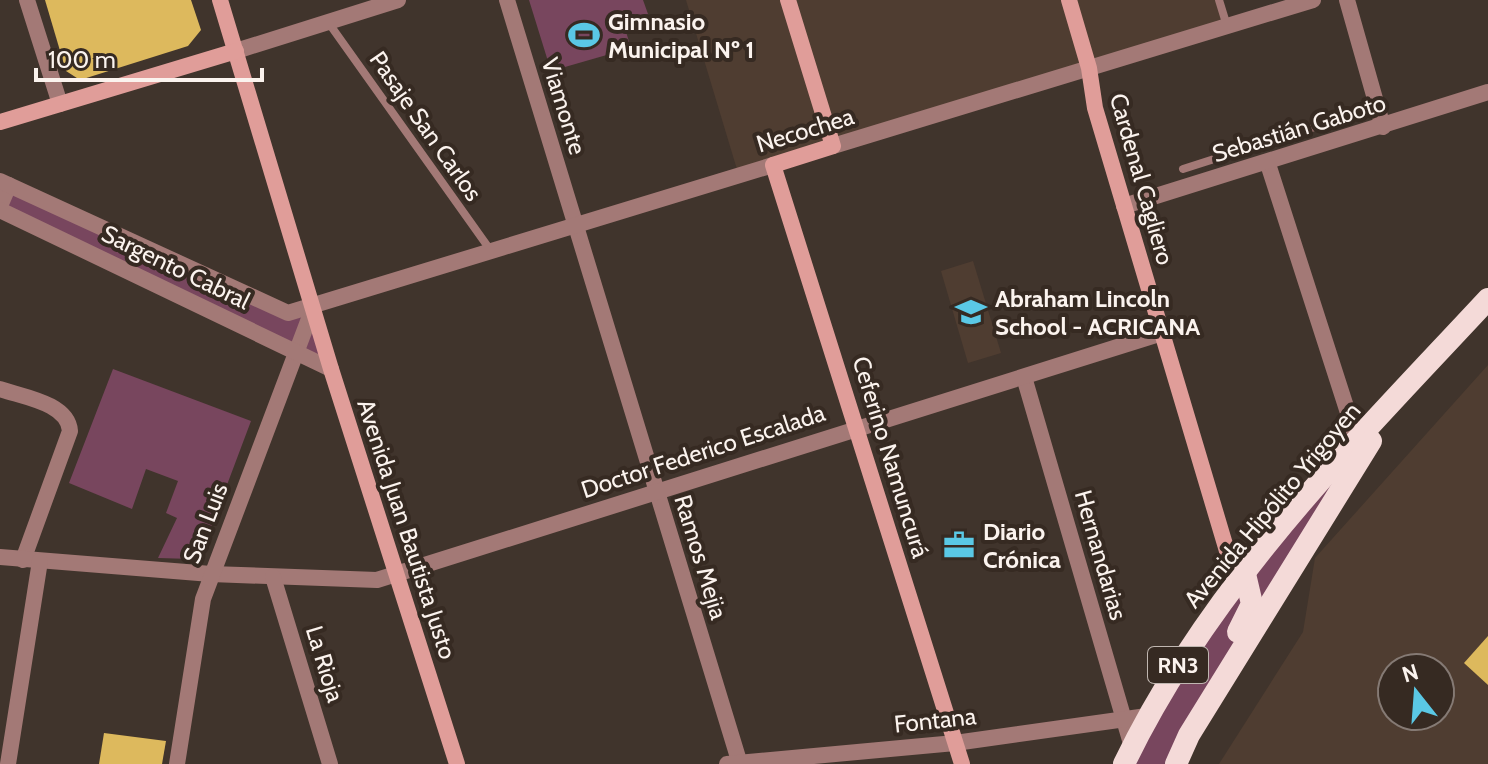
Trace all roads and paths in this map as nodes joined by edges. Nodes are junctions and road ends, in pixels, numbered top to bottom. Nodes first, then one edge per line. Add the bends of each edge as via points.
1 (27, 0) edge
2 (220, 0) edge
3 (398, 0) edge
4 (507, 0) edge
5 (788, 0) edge
6 (1069, 0) edge
7 (1219, 0) edge
8 (1313, 0) edge
9 (1347, 0) edge
10 (328, 22) junction
11 (1227, 26) junction
12 (236, 51) junction
13 (1089, 68) junction
14 (1488, 92) edge
15 (60, 104) junction
16 (1378, 107) junction
17 (0, 122) edge
18 (1383, 127) junction
19 (833, 146) junction
20 (1268, 164) junction
21 (773, 165) junction
22 (1183, 169) dead end
23 (4, 183) edge
24 (1124, 206) junction
25 (0, 208) edge
26 (576, 226) junction
27 (491, 252) junction
28 (1488, 299) edge
29 (313, 308) junction
30 (1162, 333) junction
31 (296, 352) junction
32 (331, 369) junction
33 (1024, 377) junction
34 (0, 389) edge
35 (856, 428) junction
36 (1359, 449) junction
37 (656, 491) junction
38 (0, 557) edge
39 (31, 560) junction
40 (211, 574) junction
41 (396, 574) junction
42 (1245, 574) junction
43 (273, 577) junction
44 (1147, 716) junction
45 (1125, 721) junction
46 (955, 743) junction
47 (1128, 756) edge
48 (735, 763) edge
49 (8, 764) edge
50 (177, 764) edge
51 (330, 764) edge
52 (457, 764) edge
53 (962, 764) edge
54 (1161, 764) edge
55 (1176, 764) edge

1 - 15 street
2 - 12 main road, Avenida Juan Bautista Justo
3 - 10 street
4 - 26 street, Viamonte
5 - 19 main road
6 - 13 main road, Cardenal Cagliero
7 - 11 lane
8 - 11 street, Necochea
9 - 16 street
10 - 12 street
10 - 27 lane, Pasaje San Carlos
11 - 13 street, Necochea
12 - 15 main road
12 - 29 main road, Avenida Juan Bautista Justo
13 - 19 street, Necochea
13 - 24 main road, Cardenal Cagliero via 1095,108
14 - 18 street, Sebastián Gaboto
15 - 17 main road
16 - 18 street
16 - 22 lane
18 - 20 street, Sebastián Gaboto
19 - 21 main road, Necochea
20 - 24 street, Sebastián Gaboto
20 - 36 street
21 - 26 street, Necochea
21 - 35 main road, Ceferino Namuncurá
23 - 25 street
23 - 29 street, Necochea via 288,313
24 - 30 main road, Cardenal Cagliero
25 - 31 street, Sargento Cabral
26 - 27 street, Necochea
26 - 37 street, Ramos Mejia
27 - 29 street, Necochea
28 - 36 highway, Avenida Hipólito Yrigoyen
29 - 31 street, San Luis
29 - 32 main road, Avenida Juan Bautista Justo
30 - 33 street, Doctor Federico Escalada
30 - 42 main road, Cardenal Cagliero via 1227,551
31 - 32 street, Sargento Cabral
31 - 40 street, San Luis
32 - 41 main road, Avenida Juan Bautista Justo
33 - 35 street, Doctor Federico Escalada
33 - 45 street, Hernandarias
34 - 39 street via 63,412 70,421
35 - 37 street, Doctor Federico Escalada
35 - 46 main road, Ceferino Namuncurá
36 - 42 highway, Avenida Hipólito Yrigoyen / RN3
36 - 55 highway
37 - 41 street, Doctor Federico Escalada
37 - 48 street, Ramos Mejia
38 - 39 street, Doctor Federico Escalada
39 - 40 street, Doctor Federico Escalada
39 - 49 street
40 - 43 street, Doctor Federico Escalada
40 - 50 street, San Luis
41 - 43 street, Doctor Federico Escalada via 377,580
41 - 52 main road, Avenida Juan Bautista Justo
42 - 44 highway, Avenida Hipólito Yrigoyen / RN3 via 1196,636
42 - 54 highway via 1252,594 1250,614
43 - 51 street, La Rioja
44 - 45 street, Fontana
44 - 47 highway, Avenida Hipólito Yrigoyen / RN3
45 - 46 street, Fontana
45 - 47 street, Hernandarias
46 - 48 street, Fontana
46 - 53 main road, Ceferino Namuncurá

